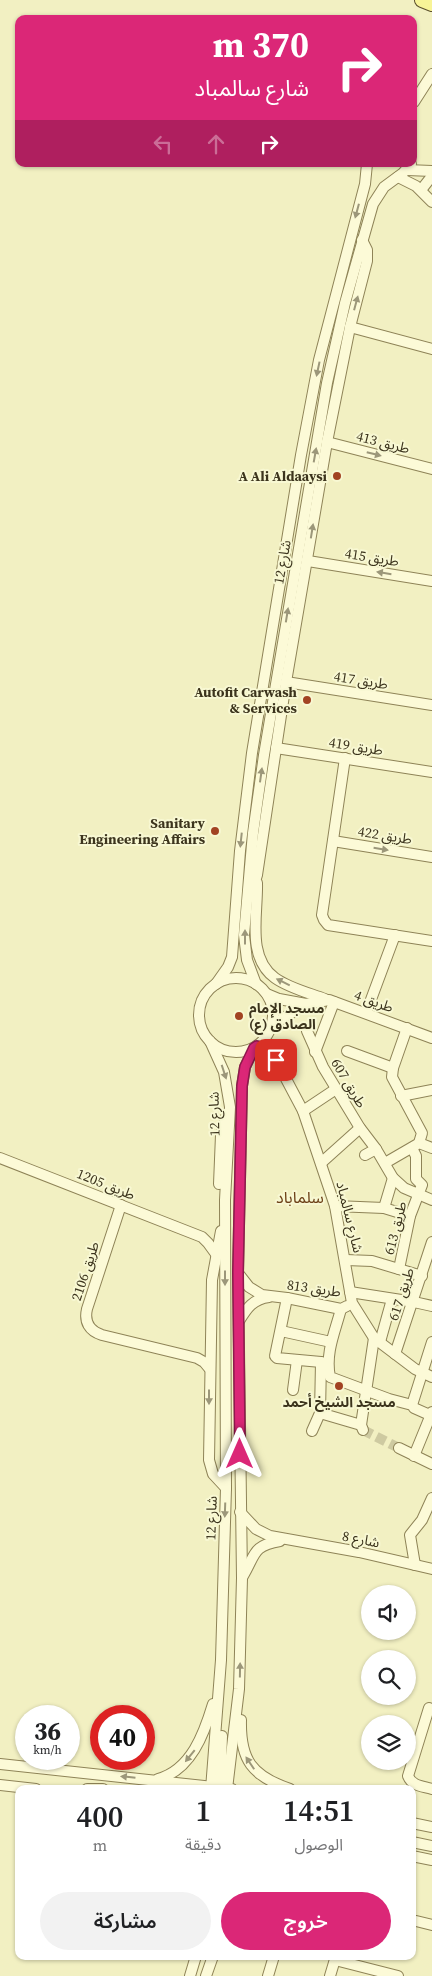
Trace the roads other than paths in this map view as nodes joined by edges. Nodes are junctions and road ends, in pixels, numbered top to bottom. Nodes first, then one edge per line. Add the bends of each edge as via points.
1 (422, 0) edge
2 (432, 4) edge
3 (432, 74) edge
4 (417, 97) edge
5 (367, 167) edge
6 (409, 167) edge
7 (432, 171) edge
8 (432, 176) edge
9 (398, 177) junction
10 (421, 190) junction
11 (432, 202) edge
12 (362, 240) junction
13 (350, 327) junction
14 (432, 349) edge
15 (327, 442) junction
16 (432, 469) edge
17 (308, 561) junction
18 (432, 581) edge
19 (286, 682) junction
20 (432, 705) edge
21 (276, 748) junction
22 (345, 758) junction
23 (432, 772) edge
24 (333, 841) junction
25 (432, 857) edge
26 (257, 875) junction
27 (246, 906) junction
28 (395, 935) junction
29 (432, 941) edge
30 (216, 984) junction
31 (256, 984) junction
32 (267, 994) junction
33 (331, 1001) junction
34 (306, 1004) junction
35 (366, 1012) junction
36 (272, 1025) junction
37 (407, 1028) junction
38 (307, 1031) dead end
39 (432, 1038) edge
40 (210, 1041) junction
41 (256, 1047) junction
42 (346, 1051) dead end
43 (315, 1052) junction
44 (393, 1068) junction
45 (336, 1089) junction
46 (432, 1090) edge
47 (401, 1096) junction
48 (230, 1106) junction
49 (303, 1111) junction
50 (360, 1128) junction
51 (416, 1145) junction
52 (432, 1148) edge
53 (376, 1149) junction
54 (365, 1155) dead end
55 (0, 1158) edge
56 (321, 1162) junction
57 (384, 1163) junction
58 (393, 1178) junction
59 (418, 1194) junction
60 (432, 1200) edge
61 (121, 1205) junction
62 (335, 1206) junction
63 (384, 1208) junction
64 (410, 1216) junction
65 (220, 1233) junction
66 (202, 1237) junction
67 (432, 1242) edge
68 (216, 1254) junction
69 (346, 1260) junction
70 (399, 1269) junction
71 (238, 1272) junction
72 (422, 1276) junction
73 (270, 1297) junction
74 (351, 1297) junction
75 (287, 1298) junction
76 (392, 1299) junction
77 (414, 1302) junction
78 (432, 1306) edge
79 (341, 1309) junction
80 (239, 1321) junction
81 (281, 1331) junction
82 (377, 1340) junction
83 (331, 1342) junction
84 (432, 1342) edge
85 (210, 1346) junction
86 (395, 1354) junction
87 (193, 1356) junction
88 (297, 1360) junction
89 (324, 1363) junction
90 (209, 1368) junction
91 (427, 1374) edge
92 (293, 1390) dead end
93 (365, 1391) junction
94 (412, 1405) junction
95 (320, 1413) junction
96 (432, 1415) edge
97 (312, 1431) dead end
98 (399, 1448) tunnel mouth
99 (414, 1456) junction
100 (432, 1464) edge
101 (226, 1488) junction
102 (432, 1498) edge
103 (240, 1512) junction
104 (284, 1540) junction
105 (415, 1565) junction
106 (432, 1569) edge
107 (242, 1578) junction
108 (222, 1626) junction
109 (219, 1679) junction
110 (239, 1689) junction
111 (429, 1708) dead end
112 (0, 1764) edge
113 (156, 1780) junction
114 (0, 1785) edge
115 (196, 1785) edge
116 (220, 1785) edge
117 (220, 1785) edge
118 (221, 1785) edge
119 (281, 1785) edge
120 (15, 1787) edge
121 (432, 1789) edge
122 (416, 1824) edge
123 (432, 1829) edge
124 (416, 1830) edge
125 (416, 1843) edge
126 (432, 1846) edge
127 (416, 1857) edge
128 (432, 1860) edge
129 (416, 1921) edge
130 (432, 1925) edge
131 (190, 1960) edge
132 (195, 1960) edge
133 (212, 1960) edge
134 (273, 1960) edge
135 (334, 1960) edge
136 (342, 1960) edge
137 (189, 1976) edge
138 (206, 1976) edge
139 (268, 1976) edge
140 (330, 1976) edge
141 (398, 1976) edge

1 - 2 main road
3 - 4 street
5 -> 30 street, شارع 12 via 312,397 252,754 232,957
6 - 7 street
6 - 9 street, شارع 12
8 - 10 street
9 - 10 street
9 - 12 street, شارع 12 via 376,198
10 - 11 street
13 -> 12 street via 367,261 367,250
27 -> 12 street, شارع 12 via 264,755 327,383
13 - 14 street
13 - 15 street
15 -> 16 street, طريق 413
17 -> 15 street
18 -> 17 street, طريق 415
17 - 19 street
19 - 20 street, طريق 417
19 - 21 street
21 - 22 street, طريق 419
21 - 26 street
22 - 23 street, طريق 419
22 - 24 street
24 -> 25 street, طريق 422
24 - 28 street via 322,915 324,920 328,925
26 - 27 street
33 -> 26 street via 276,978 266,970 257,947
31 -> 27 street, شارع 12 via 245,948
28 - 29 street
28 - 35 street
30 - 31 street via 236,978
30 - 40 street via 200,1007 199,1018
31 - 32 street
32 - 34 street
32 - 36 street via 273,1014
33 - 34 street, طريق 4
33 - 35 street, طريق 4
33 - 43 street, طريق 607
34 - 36 street
35 - 37 street, طريق 4
36 - 41 street
37 - 39 street, طريق 4
37 - 44 street
38 - 43 street, طريق 607
40 - 41 street via 230,1052
40 -> 48 street, شارع 12 via 224,1072
41 - 49 street, شارع سالمباد via 268,1051 276,1060
41 - 71 street, شارع 12 via 245,1067 242,1086
42 - 44 street
43 - 45 street, طريق 607
44 - 47 street via 392,1077
45 - 49 street
45 - 50 street, طريق 607
46 - 47 street
47 - 51 street via 422,1133
48 - 65 street via 221,1134
48 -> 101 street, شارع 12 via 225,1200
49 - 56 street, شارع سالمباد
50 - 53 street, طريق 607
50 - 56 street, طريق 607
51 - 52 street
51 - 57 street
51 - 59 street via 416,1179 422,1185
53 - 54 street
53 - 57 street, طريق 607
55 - 61 street, طريق 1205
56 - 62 street, شارع سالمباد
57 - 58 street, طريق 607
58 - 59 street, طريق 607
58 - 63 street
59 - 60 street, طريق 607
59 - 64 street, طريق 613
61 - 66 street, طريق 1205
61 - 87 street, طريق 2106 via 86,1309 88,1324 102,1335
62 - 63 street
62 - 69 street, شارع سالمباد
63 - 64 street
64 - 70 street, طريق 613
65 - 66 street via 211,1238
65 - 68 street
66 - 68 street, طريق 1205
67 - 72 street, طريق 617
68 - 85 street
69 - 70 street via 372,1261
69 - 74 street, شارع سالمباد
70 - 72 street
71 - 73 street, طريق 813 via 255,1292
71 - 80 street, شارع 12
72 - 77 street, طريق 617
73 - 75 street, طريق 813
73 - 80 street, طريق 813 via 250,1305
74 - 76 street
74 - 79 street, طريق 813
74 - 82 street, شارع سالمباد
75 - 79 street, طريق 813
75 - 81 street
76 - 77 street
76 - 82 street
77 - 78 street
77 - 86 street, طريق 617
79 - 83 street
80 - 103 street, شارع 12
81 - 83 street
81 - 88 street via 275,1356
82 - 86 street, شارع سالمباد
82 - 93 street
83 - 89 street
84 - 91 street
85 - 87 street via 205,1352
85 - 90 street
86 - 91 street, شارع سالمباد
87 - 90 street, طريق 2106
88 - 89 street
88 - 92 street
89 - 93 street via 331,1378
89 - 95 street
90 -> 101 street via 209,1460 214,1474
91 - 94 street
93 - 94 street
93 - 95 street via 362,1427
94 - 96 street
95 - 97 street
96 - 99 street
98 - 99 street
99 - 100 street
101 -> 108 street, شارع 12
102 - 105 street via 422,1520 410,1535
103 - 104 street, شارع 8 via 256,1529
103 - 107 street, شارع 12
104 - 105 street, شارع 8
104 - 107 street, شارع 8 via 260,1547
105 - 106 street, شارع 8
110 -> 107 street, شارع 12
108 - 109 street, شارع 12
108 - 116 street via 226,1640
109 -> 113 street via 195,1749 182,1766
109 - 117 street, شارع 12
110 - 118 street, شارع 12
119 -> 110 street via 261,1776 248,1763 241,1740 242,1698
111 - 121 street via 408,1776 415,1784
113 -> 112 street
113 - 115 street
114 - 120 street
122 - 123 street
123 - 124 street
125 - 126 street
127 - 128 street
129 - 130 street
131 - 137 street
132 - 137 street
133 - 138 street
134 - 139 street
135 - 140 street
136 - 141 street

